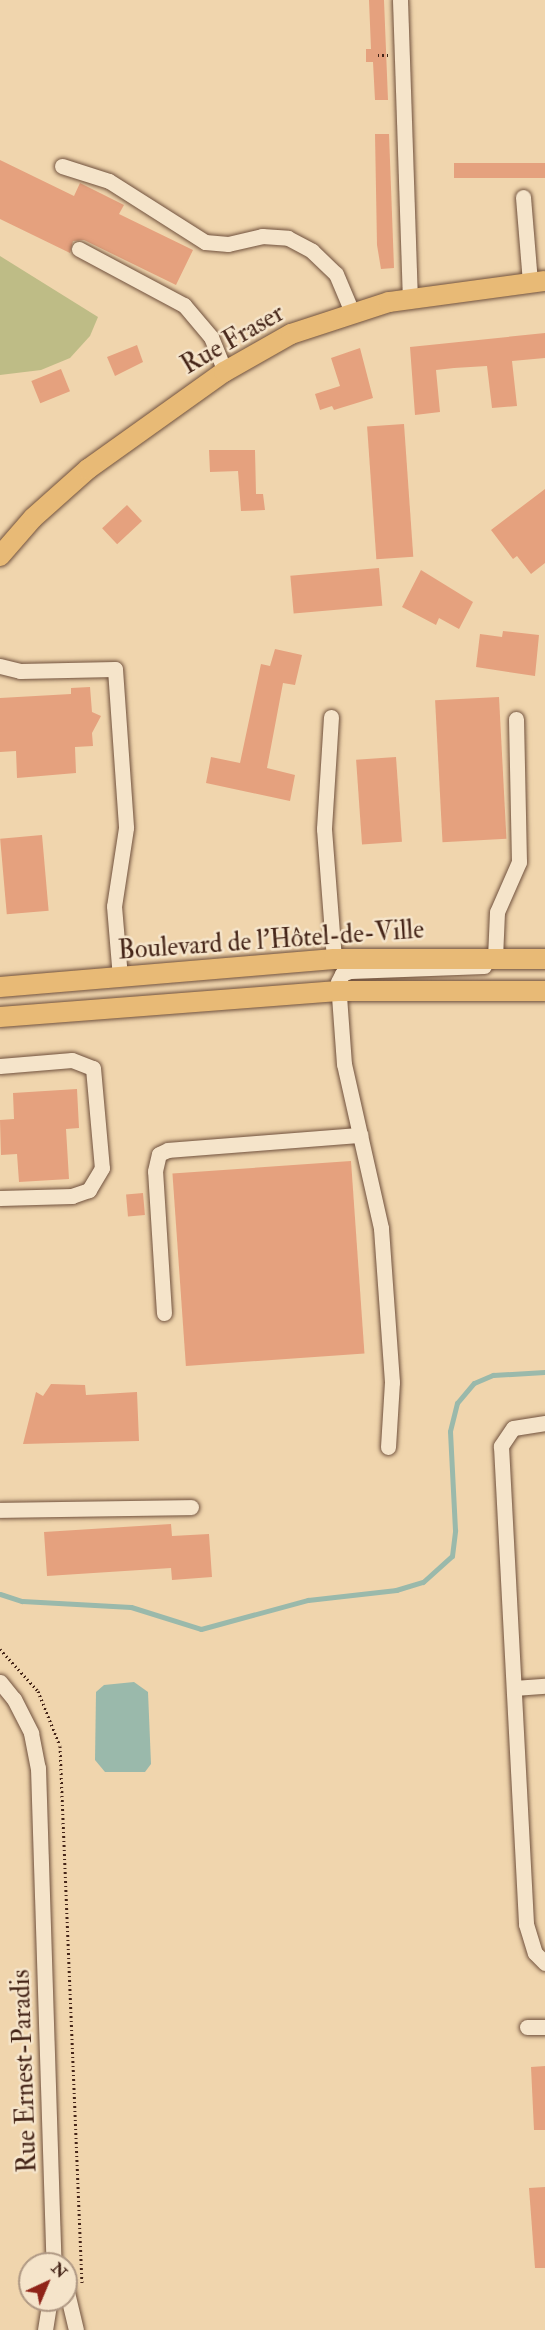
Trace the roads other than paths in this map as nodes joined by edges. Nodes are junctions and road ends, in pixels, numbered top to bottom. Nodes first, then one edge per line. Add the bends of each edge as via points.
1 (400, 0) edge
2 (62, 166) dead end
3 (523, 197) dead end
4 (79, 249) dead end
5 (538, 282) edge
6 (410, 298) junction
7 (352, 312) junction
8 (225, 372) junction
9 (0, 555) edge
10 (0, 666) edge
11 (331, 717) dead end
12 (516, 719) dead end
13 (495, 958) junction
14 (334, 959) junction
15 (542, 959) edge
16 (120, 977) junction
17 (0, 987) edge
18 (338, 991) junction
19 (545, 991) edge
20 (0, 1017) edge
21 (0, 1066) edge
22 (360, 1135) junction
23 (0, 1198) edge
24 (164, 1313) dead end
25 (545, 1423) edge
26 (388, 1447) dead end
27 (190, 1507) dead end
28 (0, 1510) edge
29 (0, 1682) edge
30 (545, 1686) edge
31 (514, 1688) junction
32 (545, 1963) edge
33 (527, 2027) dead end
34 (545, 2027) edge
35 (57, 2252) edge
36 (48, 2312) edge
37 (72, 2312) edge
38 (45, 2330) edge
39 (76, 2330) edge

1 - 6 street
2 - 7 street via 109,181 205,242 228,244 262,236 288,238 312,251 336,274
3 - 5 street
4 - 8 street via 184,305 211,337
5 - 6 main road, Rue Fraser
6 - 7 main road, Rue Fraser
7 - 8 main road, Rue Fraser via 291,334
8 - 9 main road, Rue Fraser via 88,469 33,518
10 - 16 street via 20,671 115,669 126,828 113,913
11 - 14 street via 324,829
12 - 13 street via 519,862 497,912
13 - 14 main road, Boulevard de l'Hôtel-de-Ville
13 - 15 main road, Boulevard de l'Hôtel-de-Ville
14 - 16 main road, Boulevard de l'Hôtel-de-Ville
15 - 18 street via 457,969 345,972
16 - 17 main road, Boulevard de l'Hôtel-de-Ville
18 - 19 main road
18 - 20 main road
18 - 22 street via 343,1059
21 - 23 street via 72,1060 93,1068 102,1168 89,1190 72,1196
22 - 24 street via 168,1150 159,1154 154,1171
22 - 26 street via 381,1228 392,1382
25 - 31 street via 513,1428 501,1446
27 - 28 street
29 - 35 street, Rue Ernest-Paradis via 31,1732 38,1768
30 - 31 street
31 - 32 street via 526,1924 536,1953
33 - 34 street
36 - 38 street
37 - 39 street

